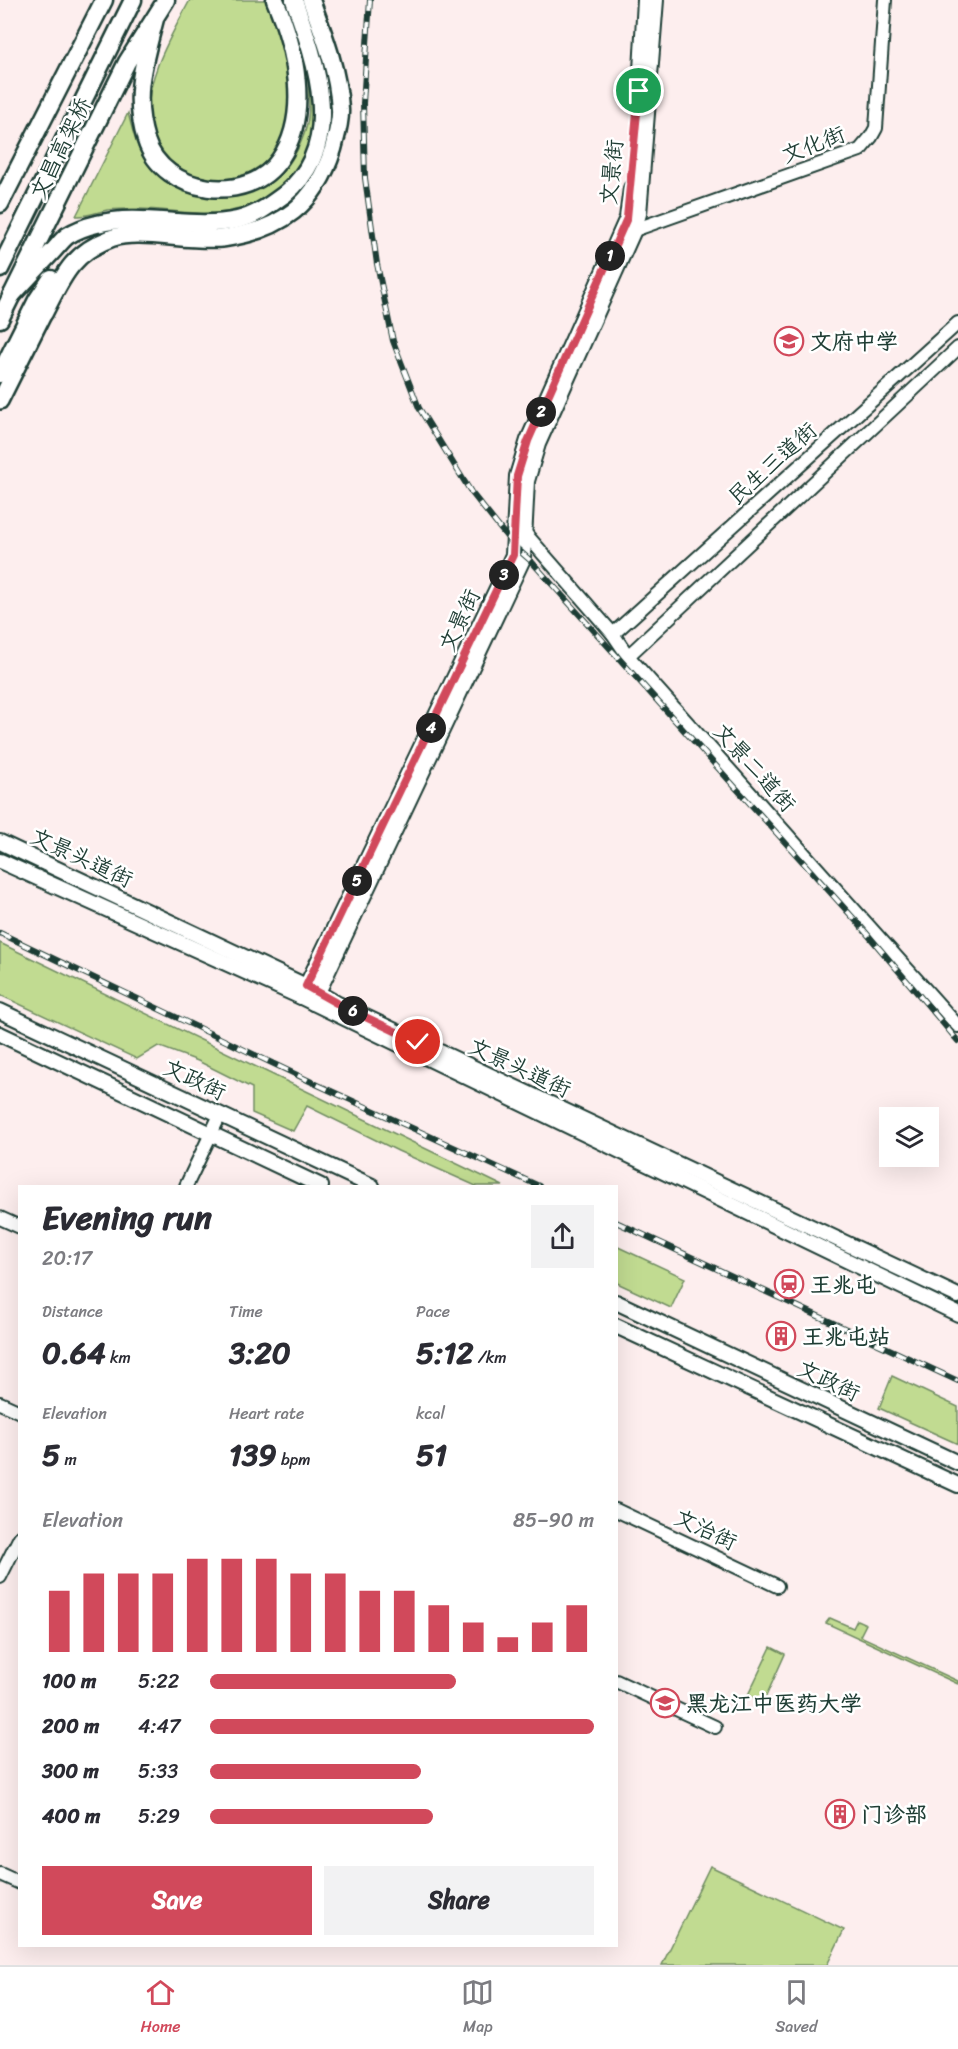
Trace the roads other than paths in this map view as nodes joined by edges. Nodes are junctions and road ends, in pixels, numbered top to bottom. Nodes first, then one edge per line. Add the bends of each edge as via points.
1 (105, 0) edge
2 (134, 0) edge
3 (166, 0) edge
4 (274, 0) edge
5 (294, 0) edge
6 (310, 0) edge
7 (316, 0) edge
8 (645, 0) edge
9 (656, 0) edge
10 (885, 0) edge
11 (155, 19) junction
12 (323, 31) junction
13 (0, 204) edge
14 (634, 230) junction
15 (0, 269) edge
16 (11, 296) junction
17 (40, 306) junction
18 (0, 319) edge
19 (958, 323) edge
20 (958, 348) edge
21 (0, 374) edge
22 (0, 401) edge
23 (524, 532) junction
24 (613, 634) junction
25 (628, 656) junction
26 (0, 842) edge
27 (0, 861) edge
28 (309, 994) junction
29 (0, 1011) edge
30 (958, 1026) edge
31 (0, 1034) edge
32 (220, 1114) junction
33 (211, 1135) junction
34 (186, 1185) edge
35 (319, 1185) edge
36 (370, 1185) edge
37 (0, 1218) edge
38 (18, 1226) edge
39 (958, 1296) edge
40 (618, 1303) edge
41 (958, 1314) edge
42 (618, 1327) edge
43 (0, 1403) edge
44 (18, 1411) edge
45 (958, 1463) edge
46 (958, 1485) edge
47 (618, 1511) edge
48 (18, 1541) edge
49 (0, 1577) edge
50 (777, 1587) dead end
51 (618, 1682) edge
52 (715, 1727) dead end
53 (0, 1874) edge
54 (18, 1882) edge

1 - 13 highway
2 - 15 highway, 文昌高架桥
3 - 11 highway, 文昌高架桥
4 - 11 highway via 294,66 295,127 270,172 228,190 195,186 170,174 147,142 140,112 140,77
5 - 16 highway via 316,65 322,124 306,172 290,189 266,209 238,220 130,220 97,224 68,236
6 - 12 highway
7 - 12 highway
8 - 28 main road, 文景街 via 627,218 528,441 517,476 513,555
9 - 14 main road, 文景街 via 639,214
10 - 14 street, 文化街 via 876,128 860,150
11 - 16 highway, 文昌高架桥 via 127,62
12 - 17 highway via 340,111 327,167 317,188 300,206 256,231 224,238 138,235 85,242 62,263
14 - 23 main road, 文景街 via 538,444 527,481
16 - 18 highway, 文昌高架桥
17 - 21 highway
17 - 22 main road
19 - 24 street, 民生三道街
20 - 25 street, 民生三道街
23 - 24 street, 文景二道街
23 - 28 main road, 文景街 via 523,559
24 - 25 street, 文景二道街
25 - 30 street, 文景二道街
26 - 28 main road, 文景头道街
27 - 28 main road, 文景头道街
28 - 39 main road, 文景头道街 via 360,1014
28 - 41 main road, 文景头道街
29 - 32 main road, 文政街
31 - 33 main road, 文政街
32 - 33 street
32 - 36 main road, 文政街
33 - 34 street
33 - 35 main road, 文政街
37 - 38 street
40 - 45 main road, 文政街
42 - 46 main road, 文政街
43 - 44 street
47 - 50 street, 文治街
48 - 49 street
51 - 52 street
53 - 54 street

